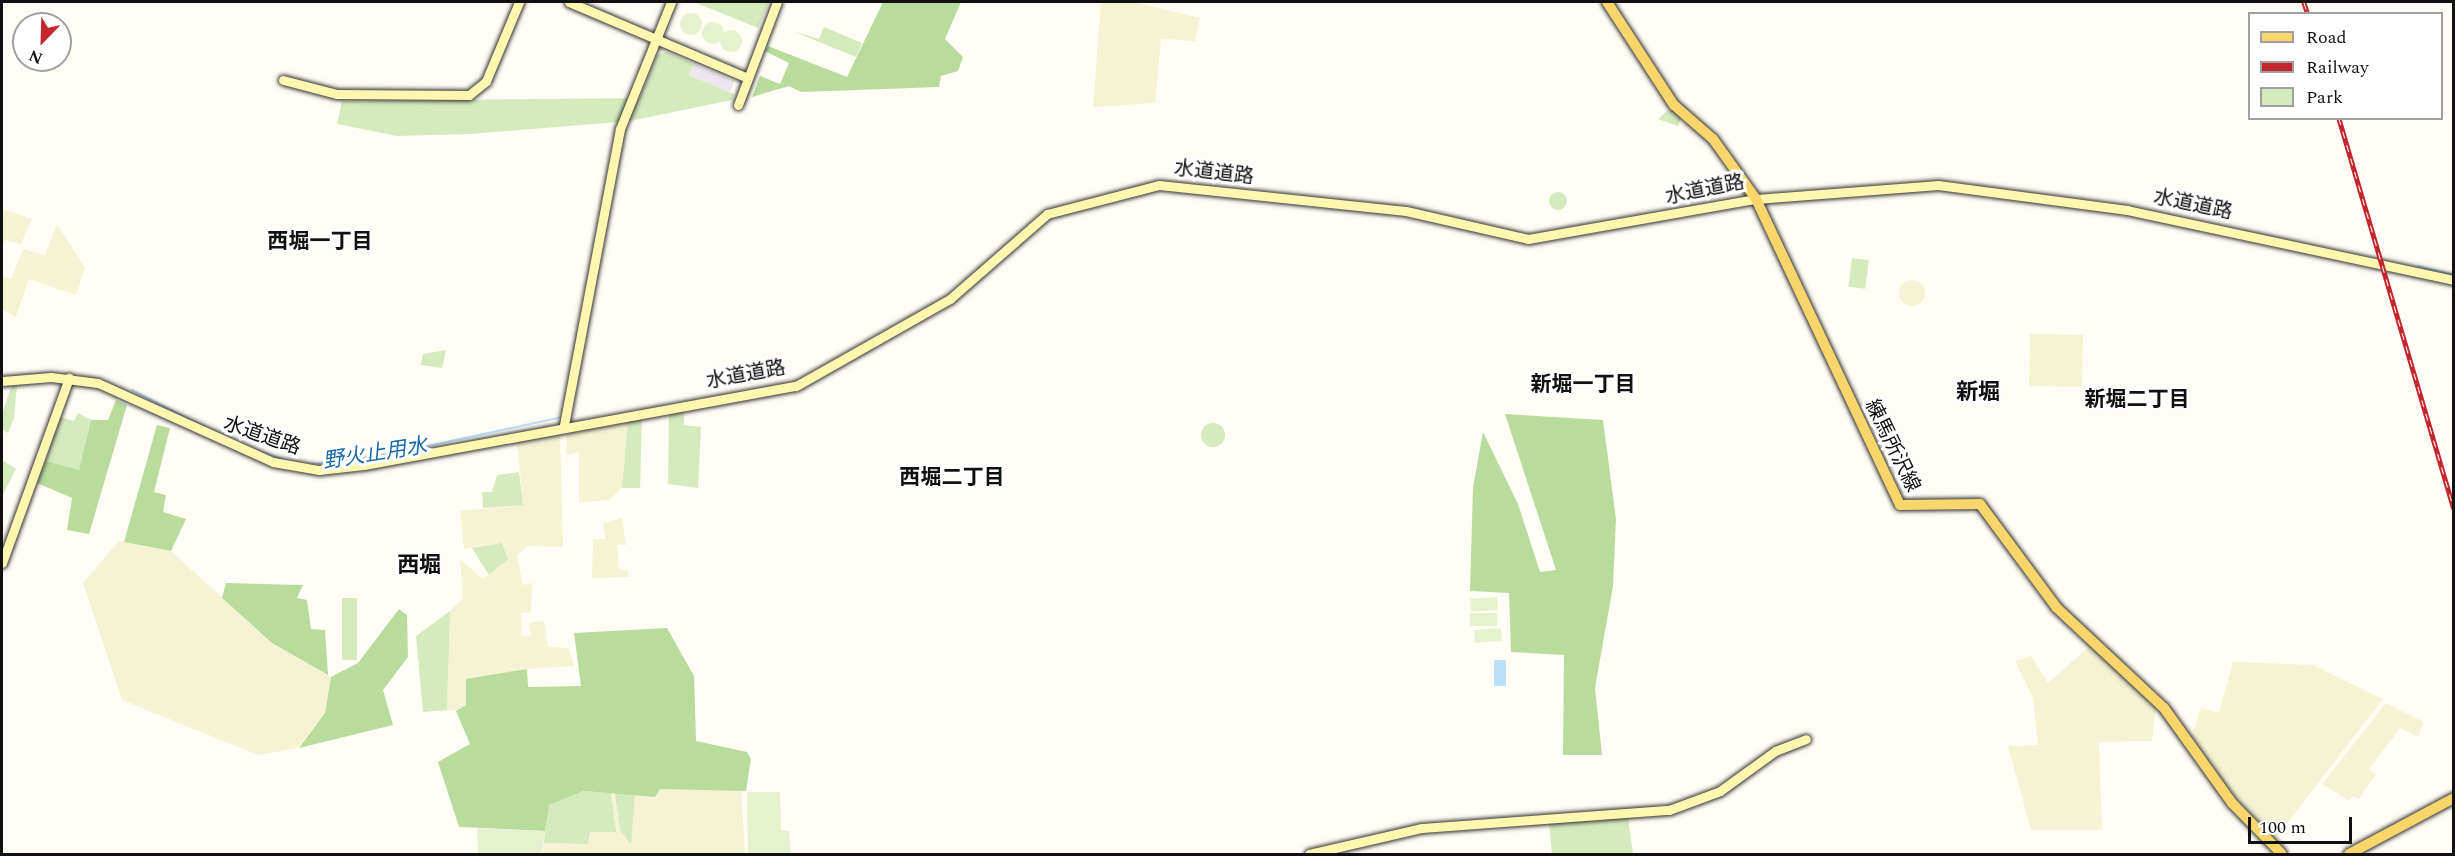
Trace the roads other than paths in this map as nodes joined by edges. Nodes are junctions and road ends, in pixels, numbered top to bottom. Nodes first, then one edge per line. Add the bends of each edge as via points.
1 (519, 2) edge
2 (568, 2) edge
3 (671, 2) edge
4 (777, 2) edge
5 (1607, 2) edge
6 (656, 39) junction
7 (746, 77) junction
8 (283, 80) dead end
9 (738, 105) dead end
10 (1756, 199) junction
11 (2454, 280) edge
12 (69, 378) junction
13 (2, 381) edge
14 (564, 425) junction
15 (2, 563) edge
16 (1806, 739) dead end
17 (2454, 798) edge
18 (1309, 855) edge
19 (2282, 855) edge
20 (2349, 855) edge

1 - 8 street via 486,81 469,95 337,94
2 - 6 street
3 - 6 street
4 - 7 street
5 - 10 main road, 練馬所沢線 via 1674,105 1720,148
6 - 7 street
6 - 14 street via 620,129
7 - 9 street
10 - 11 street, 水道道路 via 1892,185 2003,191 2127,210
10 - 14 street, 水道道路 via 1528,239 1406,211 1196,186 1142,187 1047,214 950,299 796,386
10 - 19 main road, 練馬所沢線 via 1903,509 1980,504 2026,570 2081,632 2164,708 2232,803
12 - 13 street, 水道道路
12 - 14 street, 水道道路 via 110,387 224,443 301,469 364,465
12 - 15 street
16 - 18 street via 1774,751 1720,790 1669,810 1422,828
17 - 20 main road

